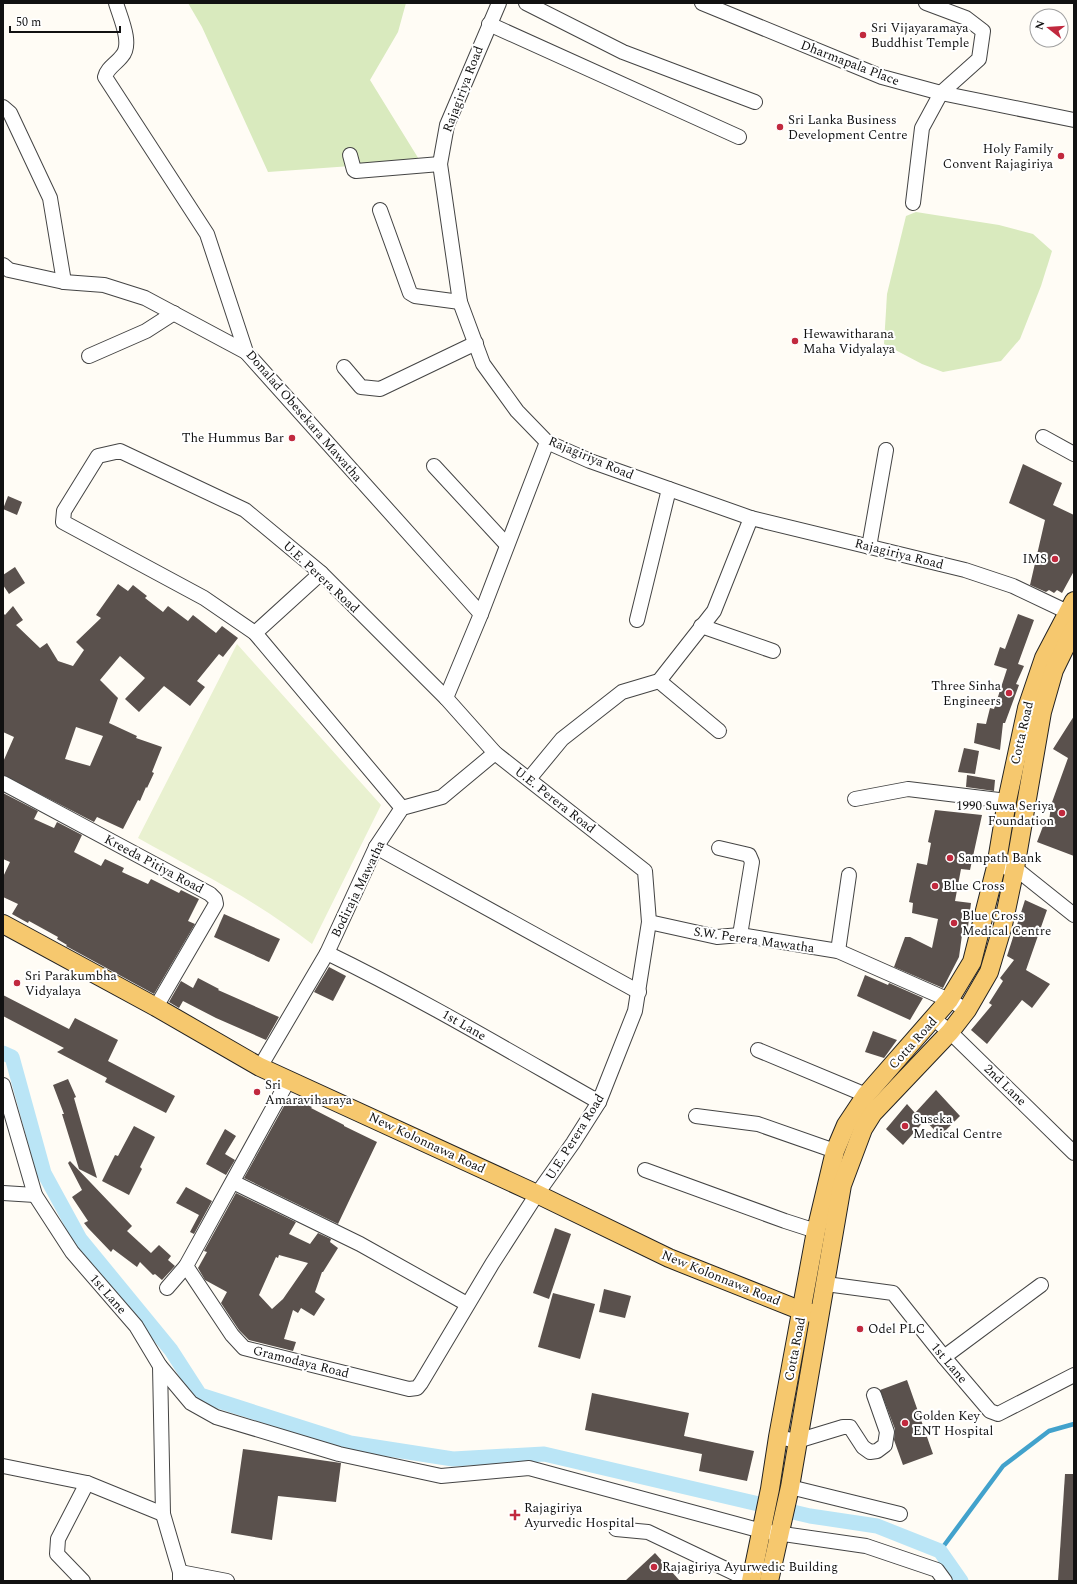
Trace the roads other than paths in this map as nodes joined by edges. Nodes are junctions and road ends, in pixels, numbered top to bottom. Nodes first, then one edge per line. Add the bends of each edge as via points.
1 (116, 3) edge
2 (499, 3) edge
3 (526, 3) edge
4 (702, 3) edge
5 (926, 3) edge
6 (489, 24) junction
7 (941, 93) junction
8 (755, 102) dead end
9 (5, 112) edge
10 (1074, 120) edge
11 (738, 137) dead end
12 (350, 155) dead end
13 (440, 164) junction
14 (913, 203) dead end
15 (380, 210) dead end
16 (3, 265) edge
17 (64, 282) junction
18 (460, 302) junction
19 (174, 313) junction
20 (476, 343) junction
21 (246, 352) junction
22 (89, 356) dead end
23 (344, 367) dead end
24 (1043, 437) dead end
25 (547, 442) junction
26 (886, 450) dead end
27 (1074, 454) edge
28 (434, 466) dead end
29 (669, 489) junction
30 (751, 518) junction
31 (508, 545) junction
32 (869, 547) junction
33 (321, 574) junction
34 (1072, 609) edge
35 (481, 614) junction
36 (636, 620) dead end
37 (701, 626) junction
38 (1074, 629) edge
39 (255, 633) junction
40 (773, 651) dead end
41 (659, 681) junction
42 (446, 698) junction
43 (719, 731) dead end
44 (1029, 737) junction
45 (496, 753) junction
46 (529, 779) junction
47 (3, 783) edge
48 (855, 799) dead end
49 (1007, 801) junction
50 (402, 808) junction
51 (376, 847) junction
52 (719, 848) dead end
53 (996, 867) junction
54 (1015, 868) junction
55 (849, 875) dead end
56 (1073, 913) edge
57 (649, 922) junction
58 (3, 924) edge
59 (740, 935) junction
60 (838, 951) junction
61 (327, 953) junction
62 (639, 992) junction
63 (949, 1000) junction
64 (156, 1007) junction
65 (967, 1010) junction
66 (934, 1019) junction
67 (950, 1032) junction
68 (758, 1050) dead end
69 (260, 1067) junction
70 (289, 1079) junction
71 (3, 1085) edge
72 (866, 1095) junction
73 (599, 1102) junction
74 (696, 1116) dead end
75 (835, 1151) junction
76 (1074, 1153) edge
77 (645, 1170) dead end
78 (233, 1182) junction
79 (3, 1193) edge
80 (538, 1194) junction
81 (35, 1196) junction
82 (816, 1231) junction
83 (186, 1266) junction
84 (826, 1284) junction
85 (1041, 1285) dead end
86 (167, 1288) dead end
87 (467, 1304) junction
88 (802, 1311) junction
89 (820, 1315) junction
90 (944, 1357) junction
91 (160, 1366) junction
92 (1074, 1375) edge
93 (874, 1396) dead end
94 (778, 1437) junction
95 (797, 1440) junction
96 (3, 1466) edge
97 (87, 1483) junction
98 (789, 1491) junction
99 (163, 1514) junction
100 (900, 1514) dead end
101 (616, 1529) dead end
102 (762, 1531) junction
103 (780, 1534) junction
104 (180, 1576) edge
105 (83, 1581) edge
106 (227, 1581) edge
107 (751, 1581) edge
108 (769, 1581) edge
109 (945, 1581) edge

1 - 21 street, Donalad Obesekara Mawatha via 127,40 124,55 108,70 105,78 207,234
2 - 6 street, Rajagiriya Road
3 - 8 street via 623,52
4 - 7 street, Dharmapala Place via 882,77
5 - 7 street via 966,18 983,31 979,59
6 - 11 street
6 - 13 street, Rajagiriya Road via 447,125
7 - 10 street, Dharmapala Place
7 - 14 street via 922,128
9 - 17 street via 50,198
12 - 13 street via 356,171
13 - 18 street, Rajagiriya Road
15 - 18 street via 410,293 415,296
16 - 17 street via 9,270
17 - 19 street via 104,285 145,298
18 - 20 street, Rajagiriya Road
19 - 21 street
19 - 22 street via 146,331
20 - 23 street via 380,389 361,387
20 - 25 street, Rajagiriya Road via 484,364 517,411
21 - 35 street, Donalad Obesekara Mawatha
24 - 27 street
25 - 29 street, Rajagiriya Road via 590,461
25 - 31 street
26 - 32 street
28 - 31 street
29 - 30 street, Rajagiriya Road
29 - 36 street
30 - 32 street, Rajagiriya Road
30 - 37 street via 714,611
31 - 35 street
32 - 34 street, Rajagiriya Road via 965,570
33 - 39 street
33 - 39 street, U.E. Perera Road via 245,510 120,451 98,456 64,511 63,522 204,598
33 - 42 street, U.E. Perera Road
34 - 44 main road, Cotta Road via 1044,658 1026,708
35 - 42 street
37 - 40 street
37 - 41 street
38 - 44 main road, Cotta Road via 1054,670 1042,712
39 - 50 street, U.E. Perera Road
41 - 43 street
41 - 46 street via 622,692 562,739
42 - 45 street, U.E. Perera Road
44 - 49 main road, Cotta Road
44 - 54 main road, Cotta Road
45 - 46 street, U.E. Perera Road
45 - 50 street via 442,797
46 - 57 street, U.E. Perera Road via 645,871
47 - 64 street, Kreeda Pitiya Road via 215,899 216,904
48 - 49 street via 908,789
49 - 53 main road, Cotta Road
50 - 51 street, Bodiraja Mawatha
51 - 61 street, Bodiraja Mawatha
51 - 62 street
52 - 59 street via 749,855 752,862
53 - 54 street
53 - 63 main road, Cotta Road via 972,962
54 - 56 street
54 - 65 main road, Cotta Road via 989,972
55 - 60 street
57 - 59 street, S.W. Perera Mawatha via 717,937
57 - 62 street, U.E. Perera Road
58 - 64 main road, New Kolonnawa Road
59 - 60 street, S.W. Perera Mawatha
60 - 63 street, S.W. Perera Mawatha
61 - 69 street, Bodiraja Mawatha
61 - 73 street, 1st Lane via 414,997
62 - 73 street, U.E. Perera Road via 636,1011
63 - 65 street, S.W. Perera Mawatha
63 - 66 main road, Cotta Road
64 - 69 main road, New Kolonnawa Road
65 - 67 main road, Cotta Road
66 - 67 street, 2nd Lane
66 - 72 main road, Cotta Road
67 - 76 street, 2nd Lane
67 - 84 main road, Cotta Road via 873,1113 863,1129 842,1185
68 - 72 street
69 - 70 main road, New Kolonnawa Road
70 - 78 street
70 - 80 main road, New Kolonnawa Road
71 - 81 street, 1st Lane
72 - 75 main road, Cotta Road via 846,1125
73 - 80 street, U.E. Perera Road
74 - 75 street via 758,1124
75 - 82 main road, Cotta Road
77 - 82 street
78 - 83 street
78 - 87 street via 360,1244
79 - 81 street
80 - 87 street, Gramodaya Road
80 - 88 main road, New Kolonnawa Road via 669,1258
81 - 91 street, 1st Lane via 72,1252 136,1326
82 - 88 main road, Cotta Road
83 - 86 street
83 - 87 street, Gramodaya Road via 232,1335 244,1348 409,1389 417,1388 421,1383
84 - 89 main road, Cotta Road
84 - 90 street, 1st Lane via 893,1293
85 - 90 street
88 - 89 main road, New Kolonnawa Road
88 - 94 main road, Cotta Road
89 - 95 main road, Cotta Road
90 - 92 street, 1st Lane via 990,1411 998,1414
91 - 99 street, 1st Lane
91 - 102 street via 191,1403 216,1417 339,1454 441,1476 529,1468
93 - 95 street via 887,1432 885,1445 877,1451 870,1452 863,1447 850,1427
94 - 95 street
94 - 102 main road, Cotta Road
95 - 98 main road, Cotta Road
96 - 97 street
97 - 99 street
97 - 105 street via 58,1539 57,1554
98 - 100 street
98 - 103 main road, Cotta Road
99 - 104 street, 1st Lane
101 - 107 street via 648,1532
102 - 103 street
102 - 107 main road, Cotta Road
103 - 108 main road, Cotta Road
103 - 109 street via 866,1546 937,1570
104 - 106 street

